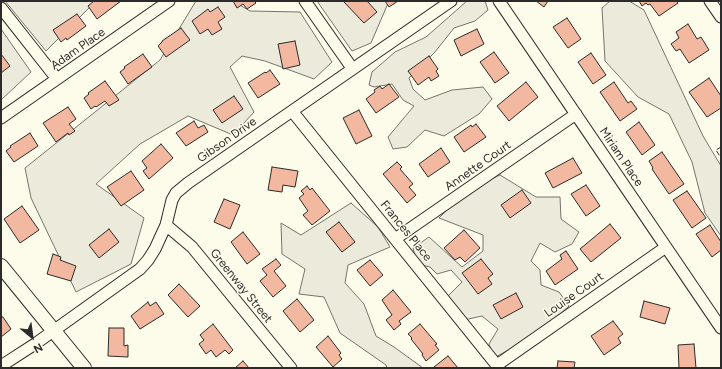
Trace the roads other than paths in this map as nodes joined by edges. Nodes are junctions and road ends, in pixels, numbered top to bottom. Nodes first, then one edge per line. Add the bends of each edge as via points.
1 (169, 1) edge
2 (305, 1) edge
3 (450, 1) edge
4 (498, 1) edge
5 (710, 1) edge
6 (1, 8) edge
7 (721, 17) edge
8 (352, 68) junction
9 (57, 79) junction
10 (292, 111) junction
11 (576, 114) junction
12 (1, 118) edge
13 (166, 225) junction
14 (395, 239) junction
15 (666, 247) junction
16 (1, 266) edge
17 (721, 328) edge
18 (53, 331) junction
19 (1, 366) edge
20 (498, 367) edge
21 (84, 368) edge
22 (291, 368) edge

1 - 9 street, Adam Place
2 - 8 street
3 - 8 street, Gibson Drive
4 - 11 street, Miriam Place
5 - 7 street
6 - 9 street
8 - 10 street, Gibson Drive
9 - 12 street, Adam Place
10 - 13 street, Gibson Drive via 176,193
10 - 14 street, Frances Place
11 - 14 street, Annette Court
11 - 15 street, Miriam Place
13 - 18 street, Gibson Drive via 156,249 140,269
13 - 22 street, Greenway Street via 192,247
14 - 20 street, Frances Place
15 - 17 street, Miriam Place
15 - 20 street, Louise Court
16 - 18 street
18 - 19 street, Gibson Drive
18 - 21 street

